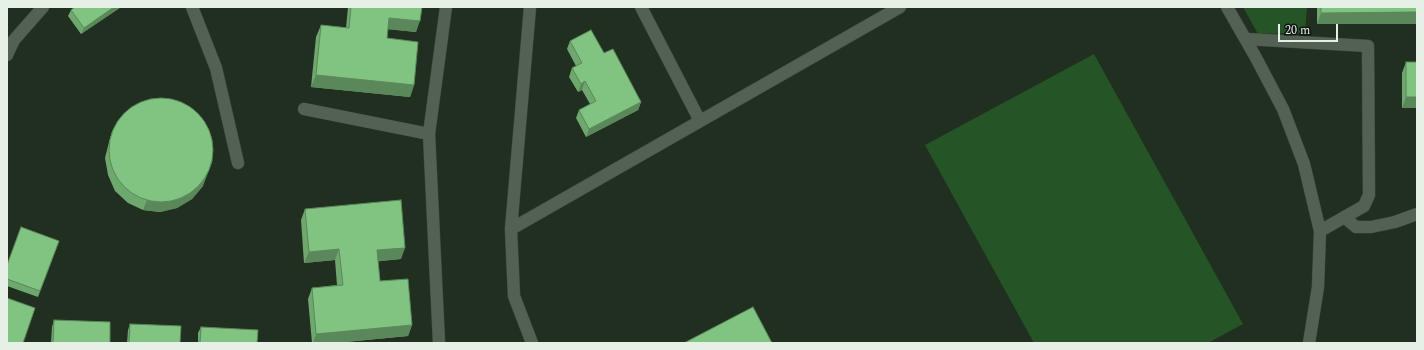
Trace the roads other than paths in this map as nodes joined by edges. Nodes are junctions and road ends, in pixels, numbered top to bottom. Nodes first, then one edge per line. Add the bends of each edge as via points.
1 (43, 7) edge
2 (192, 7) edge
3 (446, 7) edge
4 (530, 7) edge
5 (641, 7) edge
6 (900, 7) edge
7 (1227, 7) edge
8 (1246, 39) junction
9 (7, 55) edge
10 (304, 109) dead end
11 (700, 121) junction
12 (429, 134) junction
13 (238, 163) dead end
14 (1417, 214) edge
15 (1344, 217) junction
16 (511, 229) junction
17 (1320, 231) junction
18 (439, 343) edge
19 (532, 343) edge
20 (1309, 343) edge

1 - 9 lane via 14,40
2 - 13 lane via 216,68
3 - 12 lane
4 - 16 lane
5 - 11 lane
6 - 11 lane
7 - 8 lane
8 - 15 lane via 1368,46 1369,194 1364,206
8 - 17 lane via 1283,110 1304,164
10 - 12 lane
11 - 16 lane
12 - 18 lane
14 - 15 lane via 1371,227 1356,227
15 - 17 lane
16 - 19 lane via 514,296
17 - 20 lane via 1318,287

